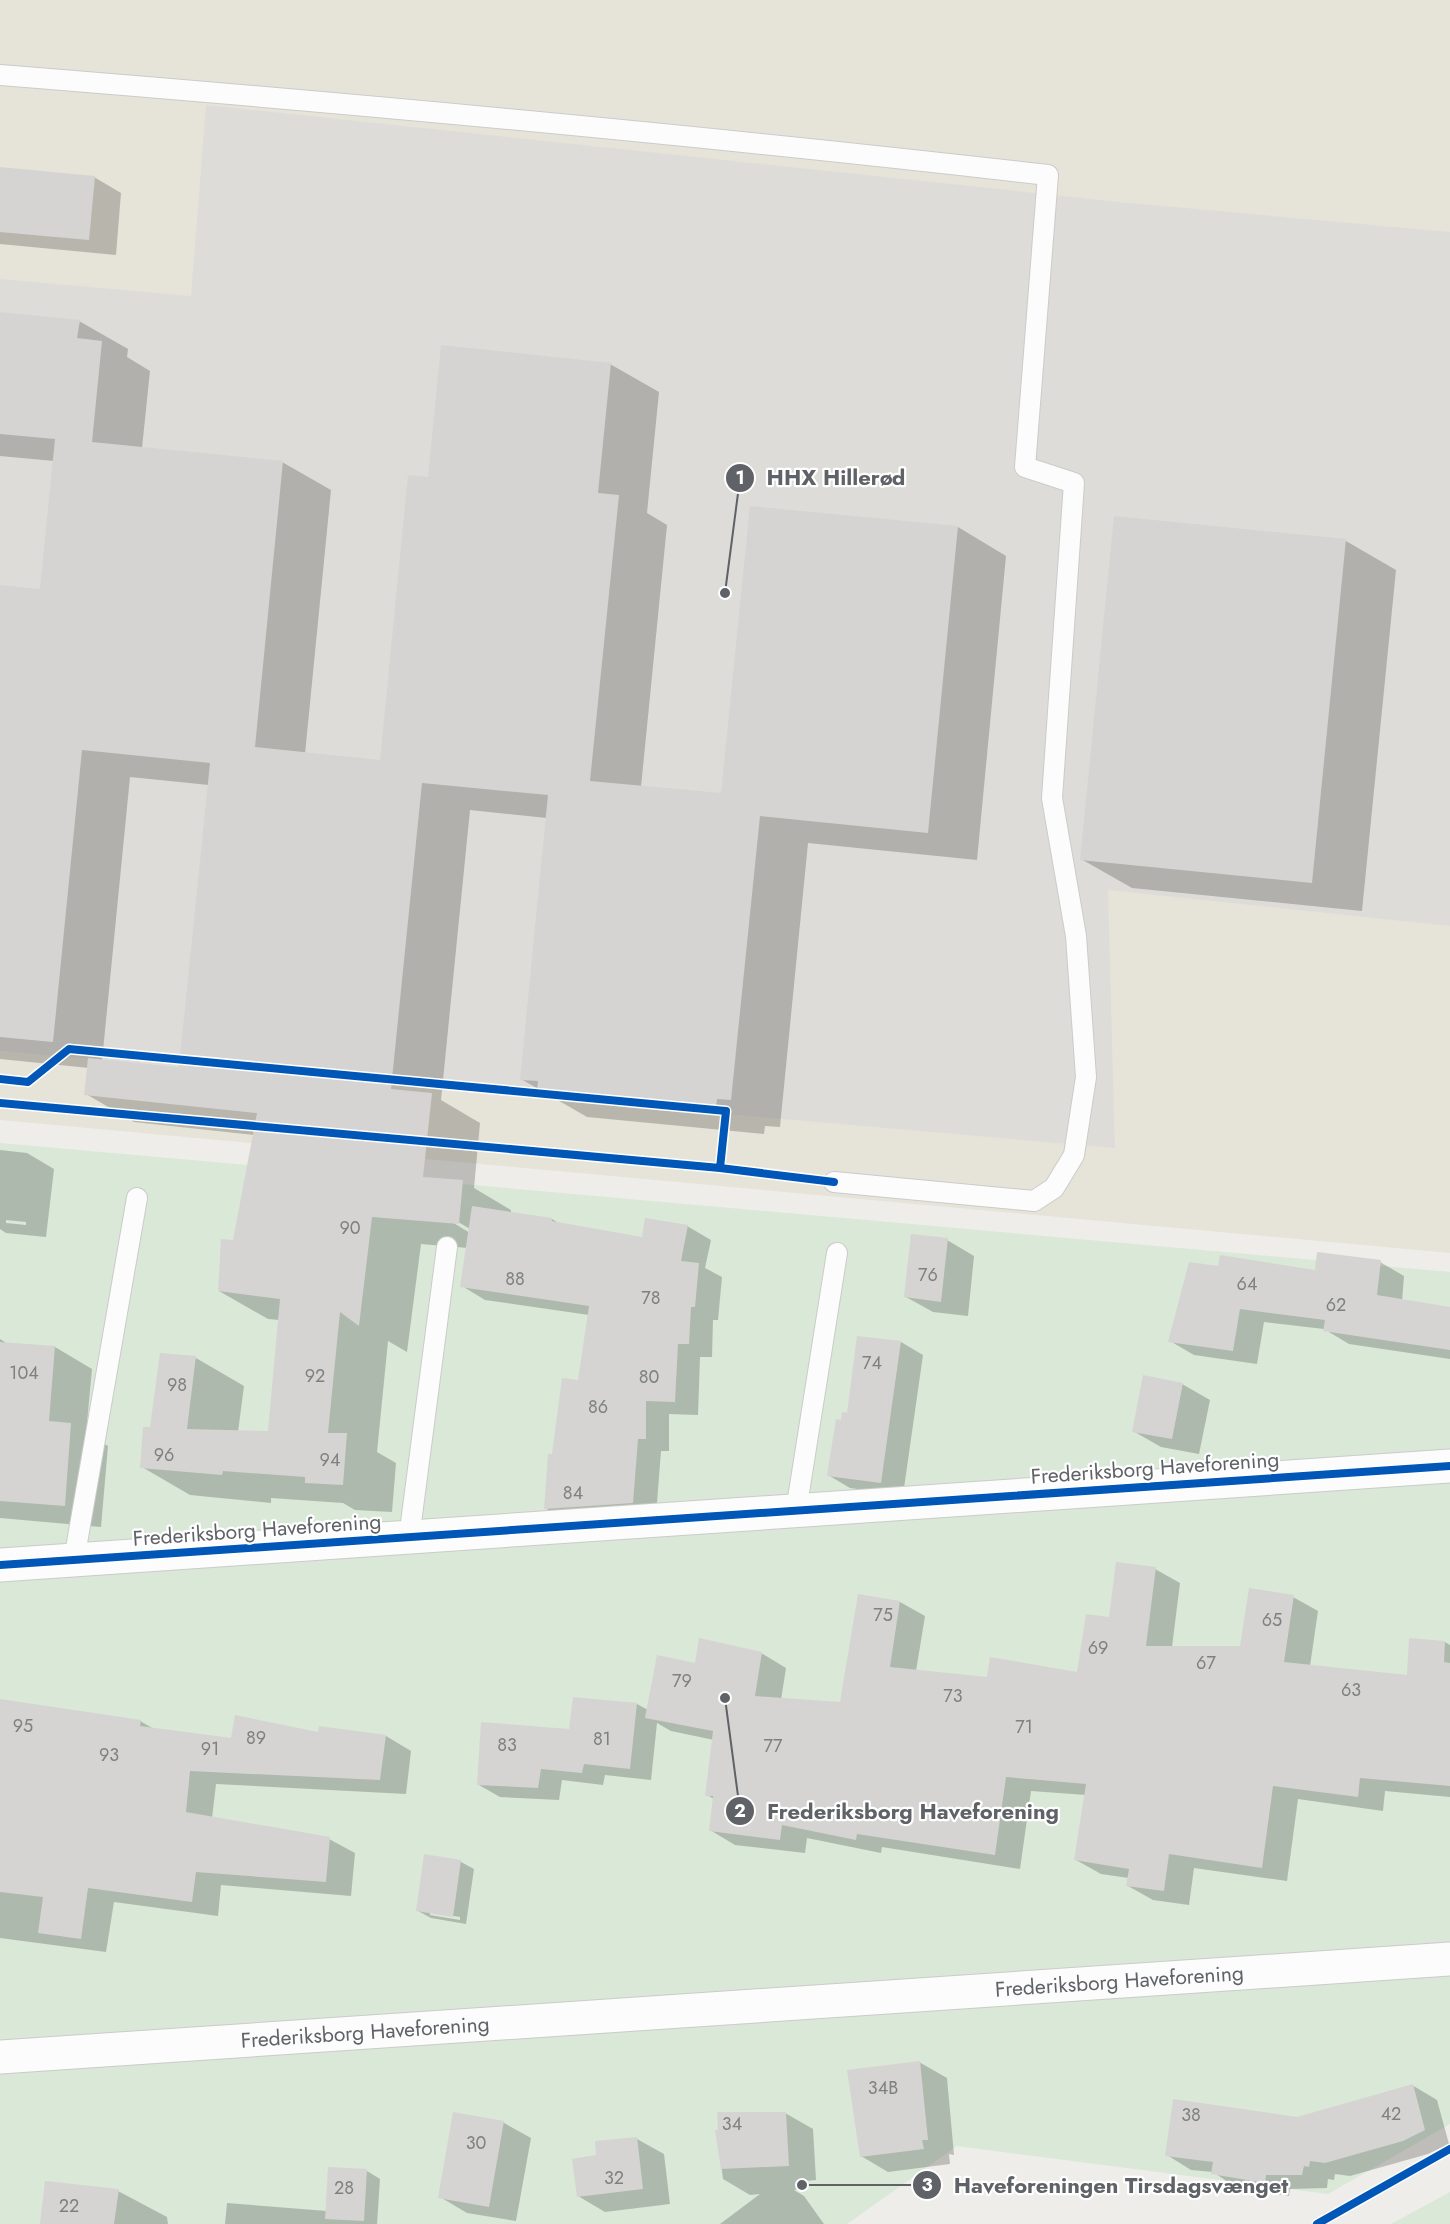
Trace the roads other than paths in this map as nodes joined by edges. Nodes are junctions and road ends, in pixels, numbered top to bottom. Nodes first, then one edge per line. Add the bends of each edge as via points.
1 (0, 75) edge
2 (834, 1182) dead end
3 (137, 1198) dead end
4 (447, 1247) dead end
5 (837, 1253) dead end
6 (1450, 1466) edge
7 (796, 1511) junction
8 (409, 1538) junction
9 (74, 1560) junction
10 (0, 1565) edge
11 (1450, 1959) edge
12 (0, 2057) edge

1 - 2 lane via 276,97 1048,175 1025,467 1074,483 1053,798 1076,936 1086,1077 1074,1155 1054,1188 1034,1201
3 - 9 lane
4 - 8 lane, Frederiksborg Haveforening
5 - 7 lane
6 - 7 street, Frederiksborg Haveforening
7 - 8 street, Frederiksborg Haveforening
8 - 9 street, Frederiksborg Haveforening
9 - 10 street, Frederiksborg Haveforening
11 - 12 street, Frederiksborg Haveforening

